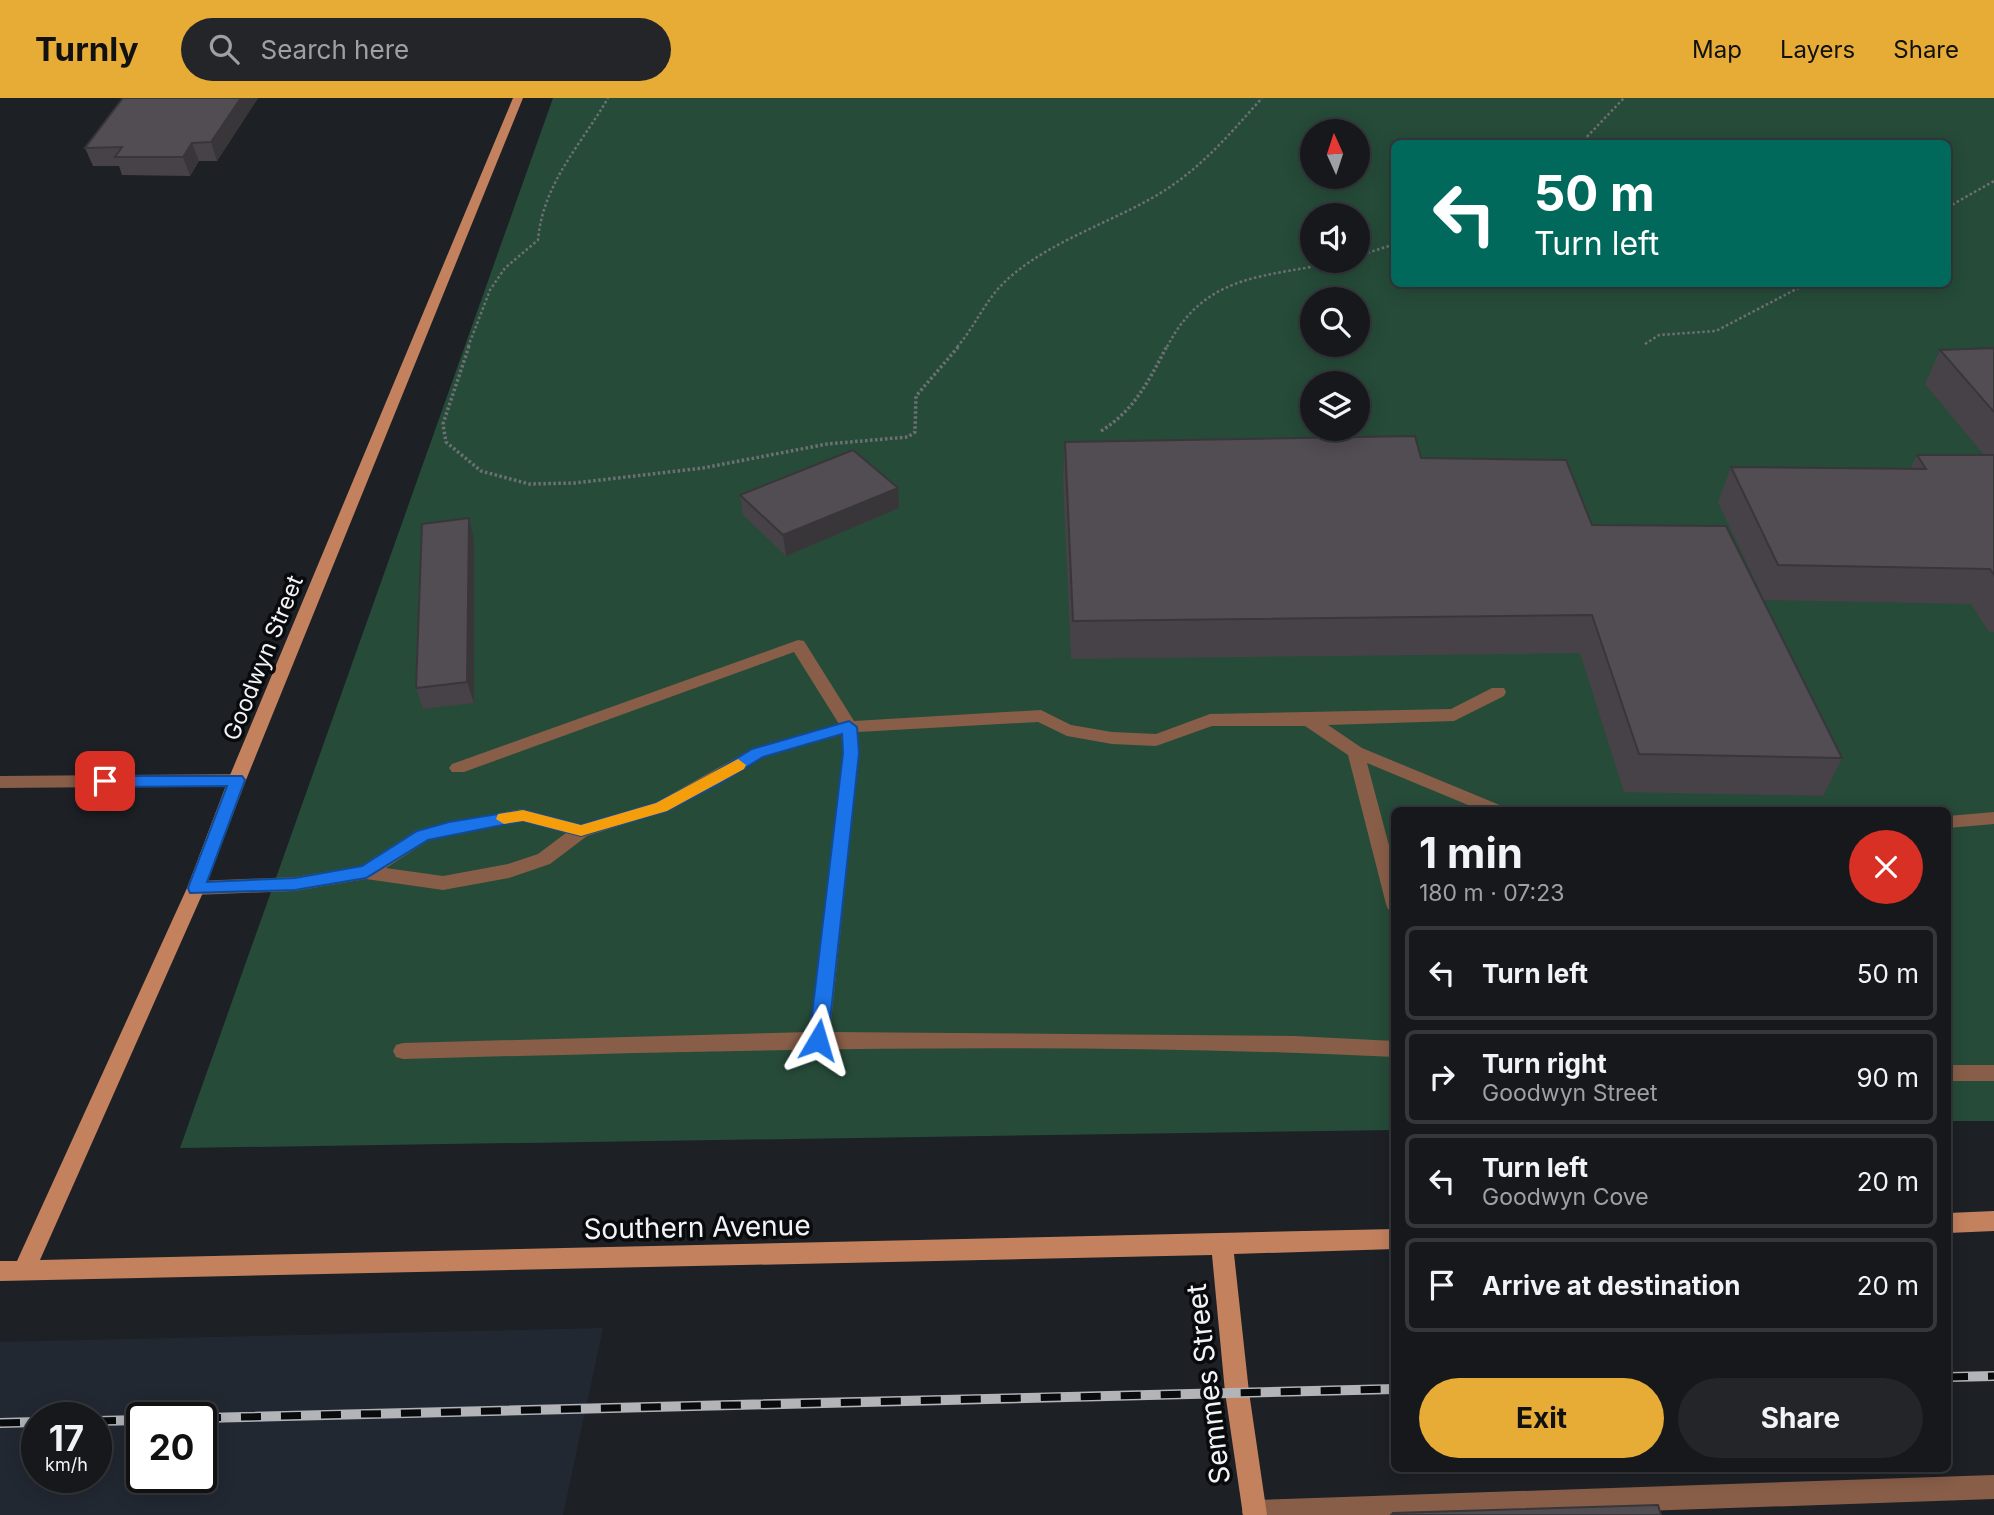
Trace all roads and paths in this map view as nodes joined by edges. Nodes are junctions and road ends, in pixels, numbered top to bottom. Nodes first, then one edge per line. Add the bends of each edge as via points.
1 (518, 98) edge
2 (608, 98) edge
3 (1262, 98) edge
4 (1624, 98) edge
5 (1584, 140) edge
6 (1994, 181) edge
7 (1951, 205) edge
8 (1391, 245) edge
9 (1370, 252) edge
10 (1300, 270) edge
11 (1800, 287) edge
12 (1645, 344) dead end
13 (1101, 431) dead end
14 (1499, 692) dead end
15 (1308, 720) junction
16 (849, 727) junction
17 (1356, 752) junction
18 (458, 768) dead end
19 (237, 780) junction
20 (0, 782) edge
21 (1489, 807) edge
22 (1994, 818) edge
23 (1951, 822) edge
24 (581, 831) junction
25 (366, 872) junction
26 (196, 888) junction
27 (1391, 888) edge
28 (818, 1040) junction
29 (1391, 1049) edge
30 (403, 1051) dead end
31 (1951, 1073) edge
32 (1994, 1073) edge
33 (1994, 1222) edge
34 (1951, 1223) edge
35 (1391, 1239) edge
36 (1222, 1245) junction
37 (24, 1270) junction
38 (0, 1271) edge
39 (1994, 1487) edge
40 (1255, 1513) edge

1 - 19 street, Goodwyn Street
2 - 3 path via 544,201 536,226 538,240 505,268 490,290 443,424 446,442 461,456 481,471 510,481 549,484 645,476 802,448 908,437 915,432 916,396 967,336 997,290 1068,239 1152,199 1188,176
4 - 5 path
6 - 7 path
8 - 9 path
10 - 13 path via 1232,285 1206,296 1168,344 1141,396
11 - 12 path via 1716,331 1659,335
14 - 15 street via 1454,715
15 - 16 street via 1210,720 1156,740 1067,730 1041,716
15 - 17 street
16 - 18 street via 798,645
16 - 24 street via 758,753 661,807
16 - 28 street via 851,753
17 - 21 street
17 - 27 street
19 - 20 street
19 - 26 street, Goodwyn Street
22 - 23 street
24 - 25 street via 544,859 509,871 443,883
24 - 25 street via 523,816 449,828 423,835
25 - 26 street via 295,884
26 - 37 street, Goodwyn Street
28 - 29 street
28 - 30 street
31 - 32 street
33 - 34 street
35 - 36 street, Southern Avenue
36 - 37 street, Southern Avenue
36 - 40 street, Semmes Street
37 - 38 street, Southern Avenue
39 - 40 street

